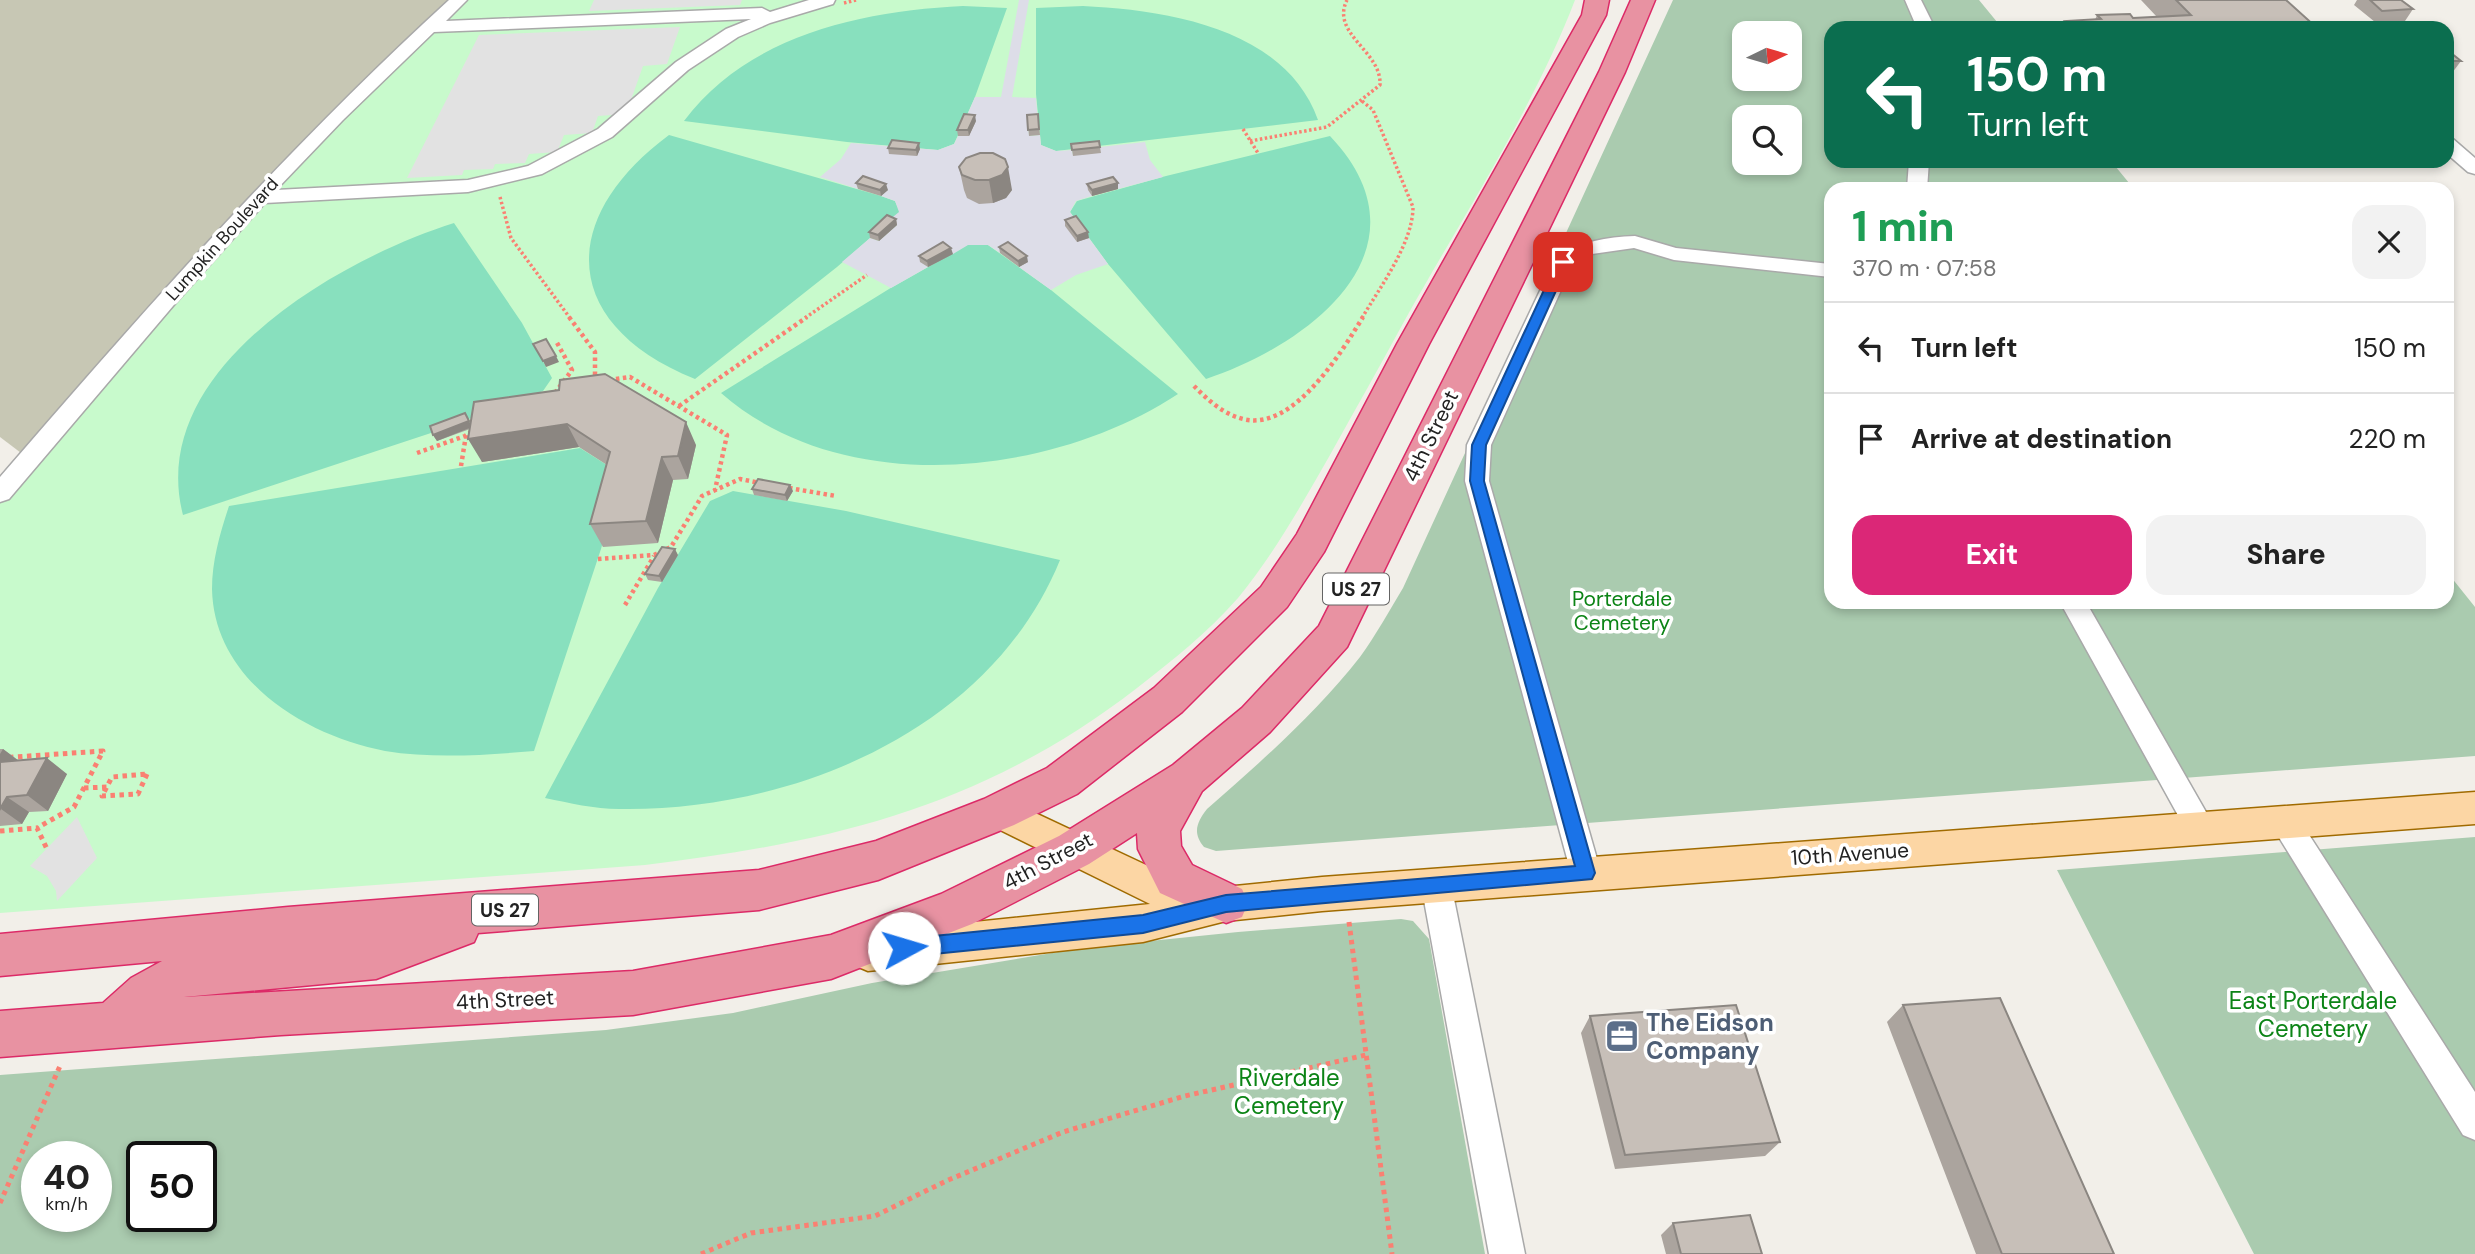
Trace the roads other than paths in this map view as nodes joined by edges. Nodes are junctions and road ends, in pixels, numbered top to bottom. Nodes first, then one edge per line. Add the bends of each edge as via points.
1 (459, 0) edge
2 (827, 0) edge
3 (1597, 0) edge
4 (1643, 0) edge
5 (1913, 0) edge
6 (713, 8) edge
7 (783, 12) junction
8 (1923, 21) edge
9 (428, 27) junction
10 (2454, 150) edge
11 (2475, 168) edge
12 (259, 197) junction
13 (1824, 270) edge
14 (0, 493) edge
15 (2077, 609) edge
16 (1188, 778) junction
17 (2475, 808) edge
18 (999, 812) junction
19 (2285, 822) junction
20 (2200, 828) junction
21 (1074, 850) junction
22 (1586, 873) junction
23 (1436, 884) junction
24 (1226, 903) junction
25 (503, 911) junction
26 (0, 955) edge
27 (831, 957) junction
28 (96, 1025) junction
29 (0, 1034) edge
30 (2475, 1123) edge
31 (1507, 1254) edge

1 - 9 street, Lumpkin Boulevard
2 - 7 street
3 - 18 highway, US 27 via 1594,15 1413,344 1311,542 1274,597 1168,701 1062,781
4 - 16 highway, 4th Street / US 27 via 1612,72 1333,636 1256,720
5 - 8 street
6 - 7 street
6 - 9 street
7 - 12 street via 715,43 605,133 535,170 459,187
9 - 12 street, Lumpkin Boulevard
10 - 11 street
12 - 14 street, Lumpkin Boulevard
13 - 22 street via 1674,254 1634,242 1585,249 1563,262 1479,445 1477,481
15 - 20 street
16 - 21 highway, 4th Street / US 27
16 - 24 highway via 1158,829 1160,849 1176,879
17 - 19 main road, 10th Avenue
18 - 21 main road, 10th Avenue
18 - 25 highway, US 27 via 878,860 759,890
19 - 20 main road, 10th Avenue
19 - 30 street
20 - 22 main road, 10th Avenue
21 - 24 main road, 10th Avenue via 1174,897
21 - 27 highway, 4th Street / US 27 via 956,909
22 - 23 main road, 10th Avenue
23 - 24 main road, 10th Avenue
23 - 31 street
24 - 27 main road, 10th Avenue via 1143,924
25 - 26 highway, US 27
25 - 28 highway via 376,957 169,978
27 - 28 highway, 4th Street / US 27 via 633,993
28 - 29 highway, 4th Street / US 27

